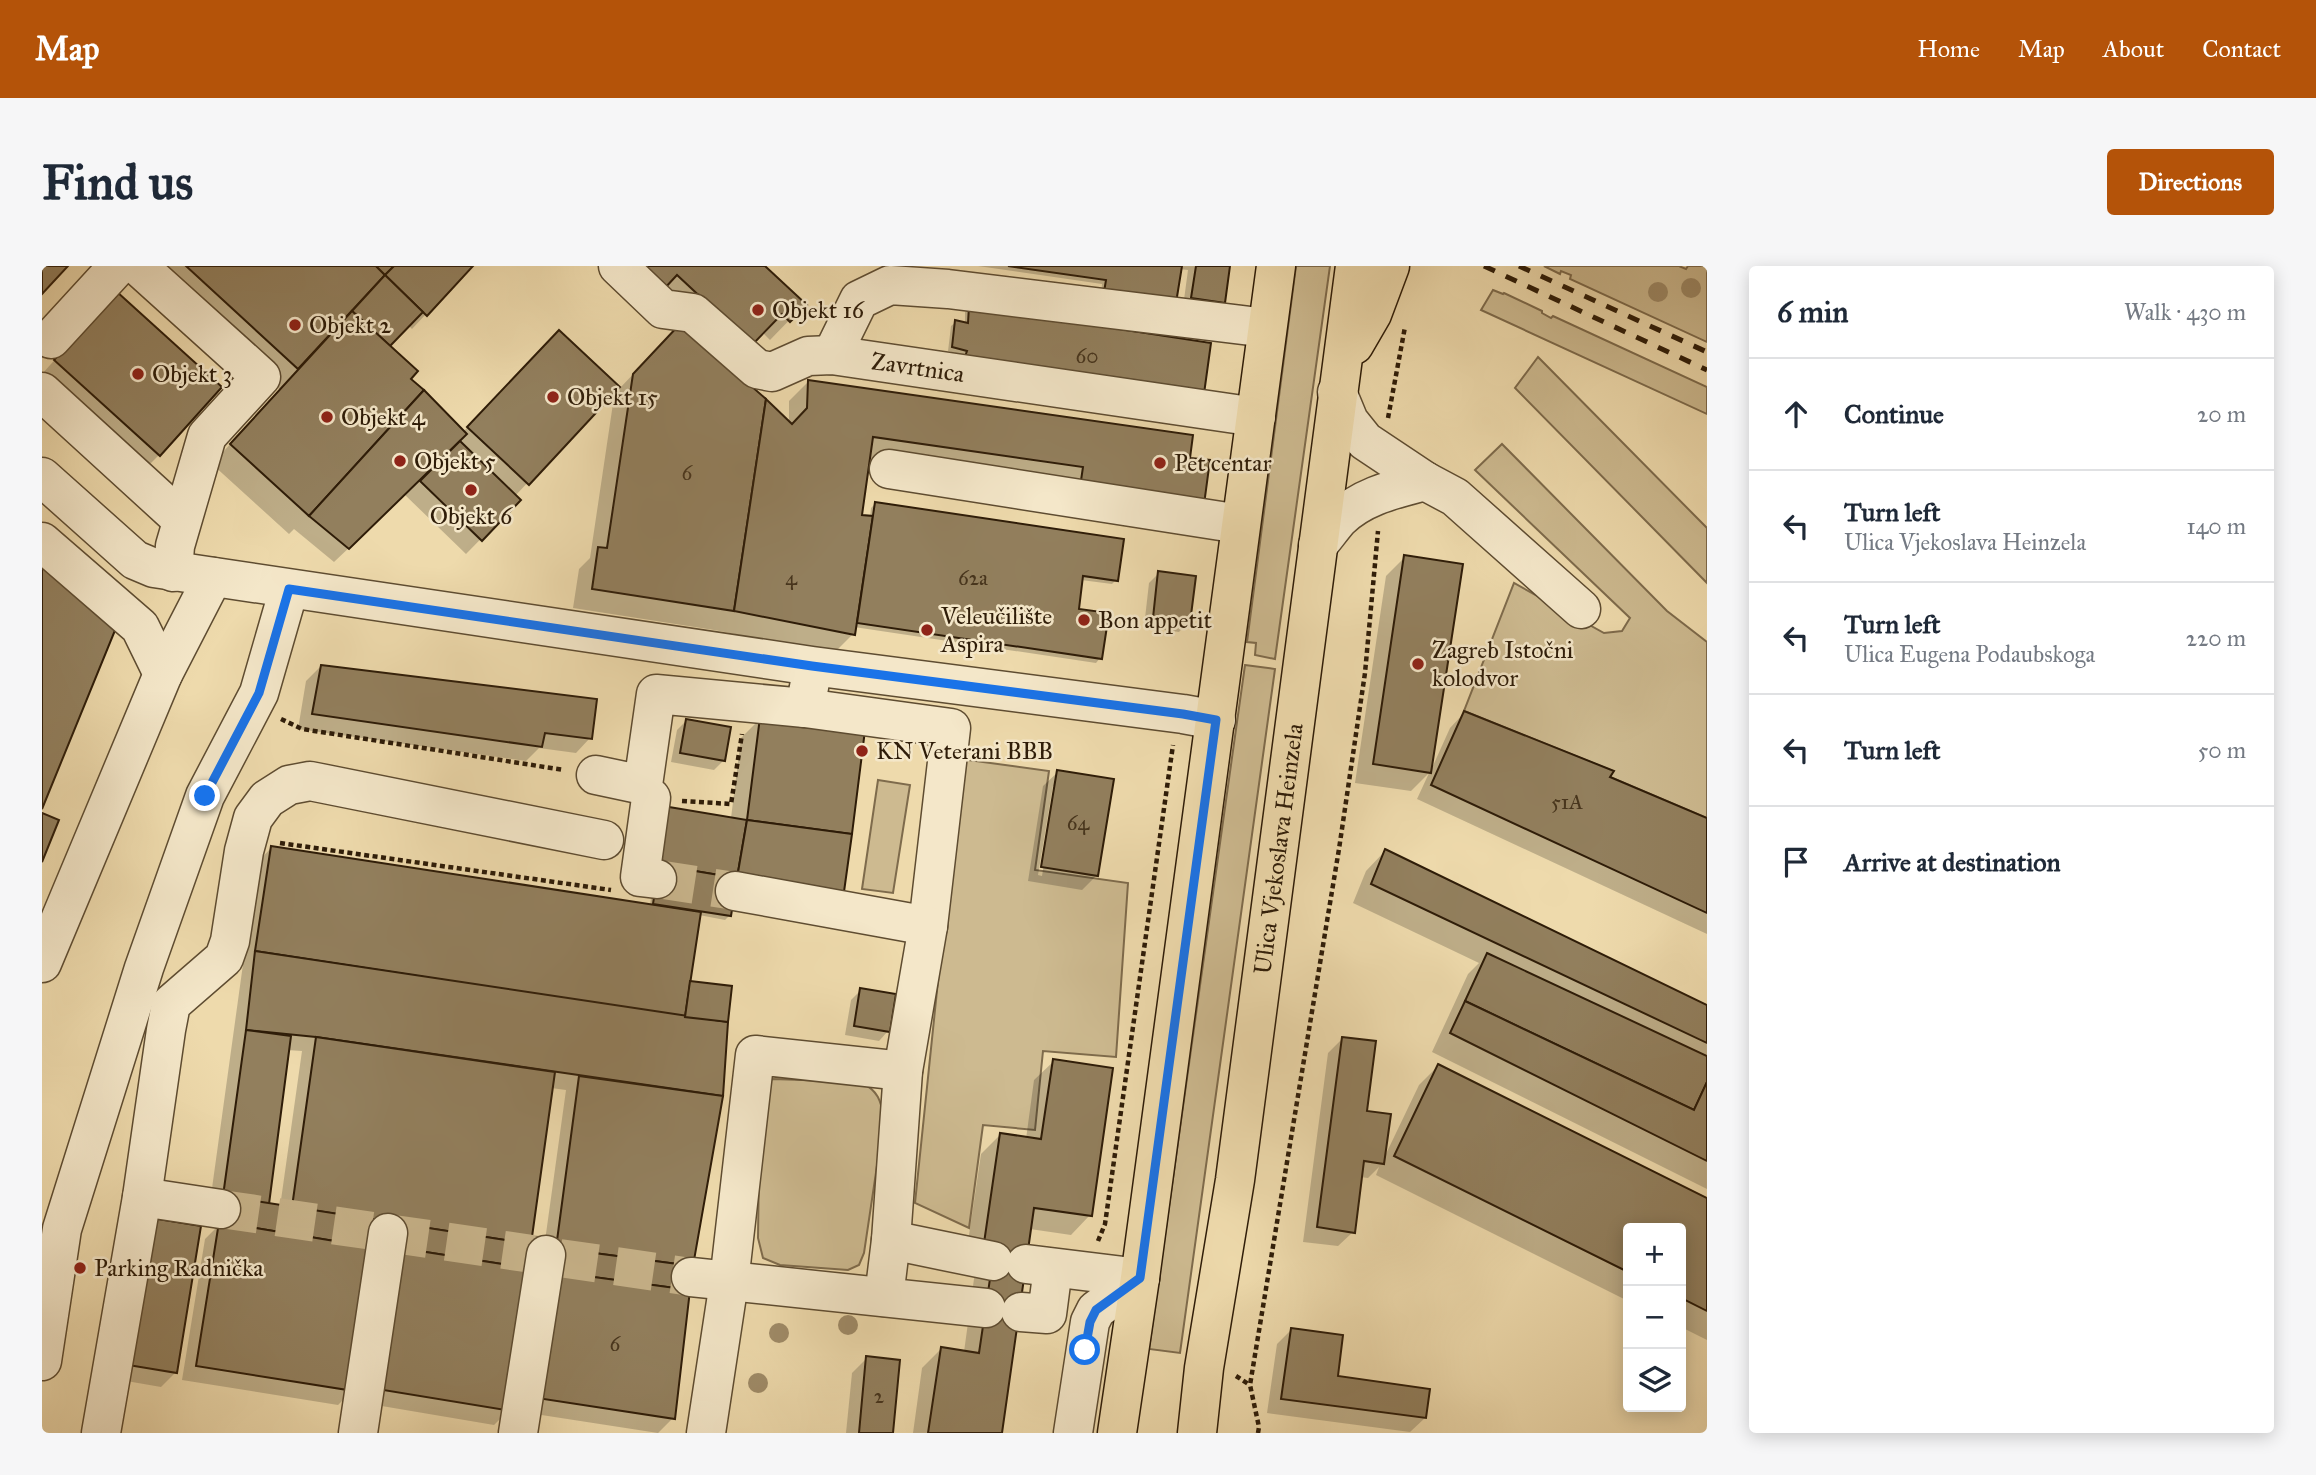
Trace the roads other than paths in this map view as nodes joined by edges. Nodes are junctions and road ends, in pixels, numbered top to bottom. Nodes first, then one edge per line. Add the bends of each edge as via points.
1 (118, 266) edge
2 (138, 266) edge
3 (618, 266) edge
4 (1276, 266) edge
5 (1355, 266) edge
6 (1390, 266) edge
7 (882, 275) edge
8 (1267, 328) junction
9 (45, 339) edge
10 (832, 355) junction
11 (1339, 376) junction
12 (42, 392) edge
13 (1256, 417) junction
14 (889, 469) dead end
15 (42, 477) edge
16 (1425, 481) junction
17 (181, 519) junction
18 (1240, 524) junction
19 (42, 542) edge
20 (1318, 545) junction
21 (173, 572) junction
22 (213, 577) junction
23 (289, 589) junction
24 (1581, 609) dead end
25 (812, 666) junction
26 (163, 674) junction
27 (805, 708) junction
28 (1216, 720) junction
29 (596, 775) road end
30 (651, 798) road end
31 (604, 840) dead end
32 (648, 878) road end
33 (735, 891) tunnel mouth
34 (928, 926) junction
35 (42, 962) edge
36 (903, 1071) junction
37 (142, 1198) junction
38 (221, 1209) tunnel mouth
39 (388, 1233) dead end
40 (891, 1240) junction
41 (546, 1255) dead end
42 (1024, 1264) junction
43 (691, 1277) tunnel mouth
44 (1140, 1278) junction
45 (729, 1282) junction
46 (884, 1297) junction
47 (42, 1361) edge
48 (101, 1433) edge
49 (358, 1433) edge
50 (518, 1433) edge
51 (706, 1433) edge
52 (1073, 1433) edge
53 (1117, 1433) edge
54 (1196, 1433) edge

1 - 9 street
2 - 17 street via 261,377 207,436
3 - 10 street, Zavrtnica via 663,309 693,313 757,369 772,372 808,356
4 - 8 main road
5 - 11 main road, Ulica Vjekoslava Heinzela
6 - 11 main road
7 - 8 street via 948,289
7 - 10 street via 859,300
8 - 13 main road
10 - 13 street, Zavrtnica
11 - 16 street via 1349,421 1365,440
11 - 20 main road, Ulica Vjekoslava Heinzela
12 - 17 street
13 - 18 main road
14 - 18 street
15 - 21 street via 135,560
16 - 20 street via 1381,492 1362,503 1341,517
16 - 24 street via 1455,497
17 - 21 street
18 - 28 main road
19 - 26 street via 140,627
20 - 54 main road, Ulica Vjekoslava Heinzela via 1235,1180
21 - 22 street
22 - 23 street
22 - 26 street
23 - 25 street
23 - 47 street via 259,693 205,796 144,968 62,1229
25 - 27 street
25 - 28 street
26 - 35 street
27 - 29 street via 656,694 643,785
27 - 34 street via 951,728
28 - 44 main road
30 - 32 street
31 - 37 street via 310,781 289,785 267,799 253,818 224,958 171,1004
33 - 34 street
34 - 36 street
36 - 40 street
36 - 45 street via 755,1055
37 - 38 street
37 - 48 street
39 - 49 street
40 - 42 street
40 - 46 street
41 - 50 street
42 - 44 street
42 - 46 street via 1047,1314
43 - 45 street
44 - 52 street via 1096,1310 1090,1322
44 - 53 main road
45 - 46 street
45 - 51 street

